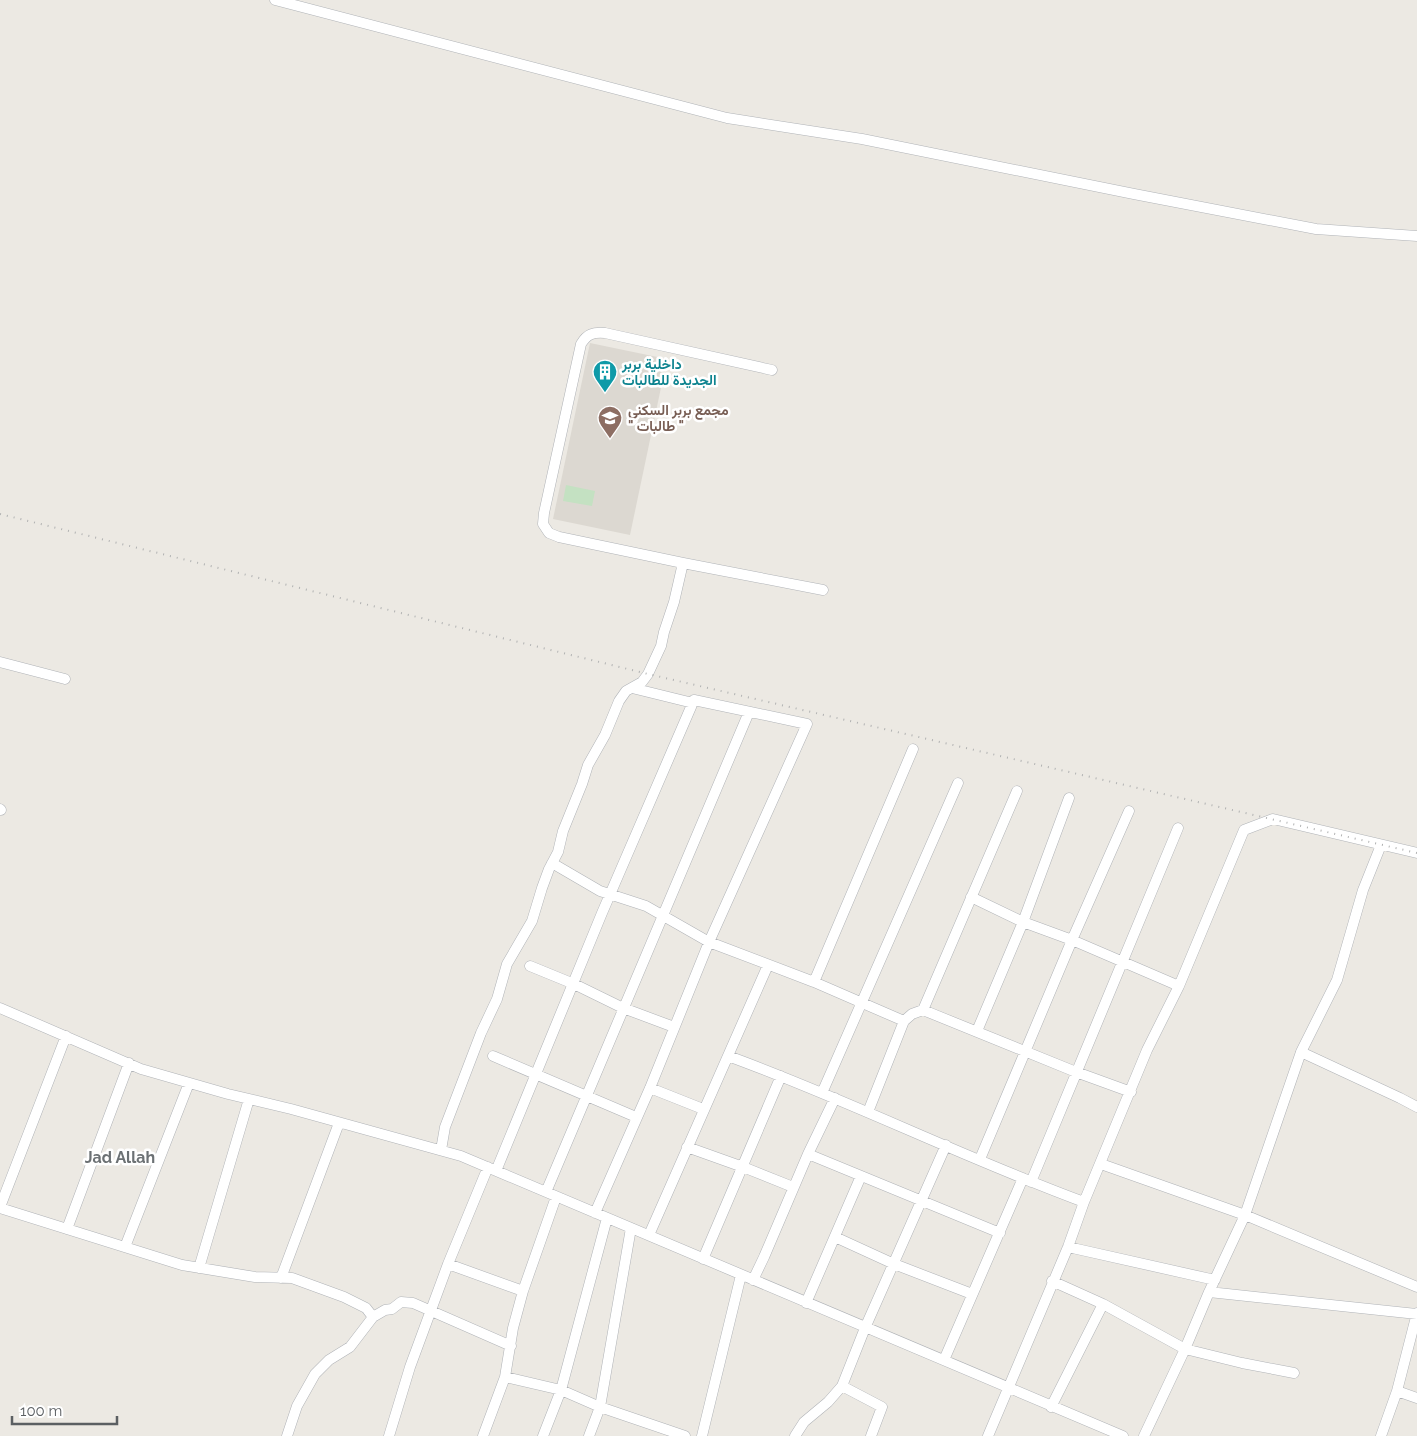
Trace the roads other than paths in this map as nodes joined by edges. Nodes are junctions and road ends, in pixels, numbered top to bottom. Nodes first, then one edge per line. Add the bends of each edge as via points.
1 (275, 0) edge
2 (1417, 236) edge
3 (772, 370) dead end
4 (683, 563) junction
5 (823, 590) dead end
6 (0, 662) edge
7 (65, 679) dead end
8 (632, 688) junction
9 (693, 703) junction
10 (749, 712) junction
11 (913, 749) dead end
12 (958, 783) dead end
13 (1017, 791) dead end
14 (1069, 798) dead end
15 (1129, 811) dead end
16 (1178, 828) dead end
17 (1381, 845) junction
18 (1417, 853) edge
19 (552, 863) junction
20 (610, 894) junction
21 (971, 897) junction
22 (662, 915) junction
23 (1023, 922) junction
24 (1072, 940) junction
25 (709, 942) junction
26 (1123, 963) junction
27 (768, 965) junction
28 (530, 966) dead end
29 (814, 982) junction
30 (574, 984) junction
31 (1179, 986) junction
32 (861, 1004) junction
33 (0, 1008) edge
34 (623, 1008) junction
35 (923, 1010) junction
36 (904, 1021) junction
37 (674, 1027) junction
38 (977, 1031) junction
39 (66, 1036) junction
40 (1026, 1051) junction
41 (1301, 1052) junction
42 (493, 1056) dead end
43 (728, 1056) junction
44 (129, 1063) junction
45 (1076, 1072) junction
46 (537, 1074) junction
47 (781, 1076) junction
48 (189, 1083) junction
49 (650, 1088) junction
50 (822, 1092) junction
51 (1131, 1092) junction
52 (586, 1096) junction
53 (835, 1098) junction
54 (249, 1099) junction
55 (1417, 1107) edge
56 (704, 1109) junction
57 (868, 1112) junction
58 (636, 1117) junction
59 (339, 1122) junction
60 (946, 1145) junction
61 (687, 1146) junction
62 (440, 1150) junction
63 (808, 1154) junction
64 (980, 1159) junction
65 (1101, 1164) junction
66 (743, 1167) junction
67 (492, 1169) junction
68 (861, 1176) junction
69 (1027, 1180) junction
70 (793, 1188) junction
71 (546, 1192) junction
72 (556, 1197) junction
73 (923, 1200) junction
74 (1084, 1202) junction
75 (0, 1207) edge
76 (595, 1213) junction
77 (1245, 1216) junction
78 (607, 1218) junction
79 (632, 1228) junction
80 (67, 1229) junction
81 (1000, 1232) junction
82 (649, 1236) junction
83 (834, 1237) junction
84 (1068, 1246) junction
85 (125, 1247) junction
86 (703, 1259) junction
87 (448, 1264) junction
88 (894, 1264) junction
89 (198, 1268) junction
90 (741, 1276) junction
91 (281, 1278) junction
92 (753, 1280) junction
93 (1215, 1280) junction
94 (1052, 1281) junction
95 (1417, 1287) edge
96 (523, 1291) junction
97 (1209, 1292) junction
98 (972, 1294) junction
99 (806, 1303) junction
100 (1103, 1304) junction
101 (431, 1312) junction
102 (1417, 1313) edge
103 (373, 1317) junction
104 (865, 1328) junction
105 (511, 1346) junction
106 (1186, 1349) junction
107 (944, 1360) junction
108 (1294, 1374) dead end
109 (505, 1376) junction
110 (842, 1386) junction
111 (1008, 1388) junction
112 (561, 1390) junction
113 (1397, 1391) junction
114 (1417, 1398) edge
115 (600, 1406) junction
116 (1051, 1407) junction
117 (287, 1436) edge
118 (389, 1436) edge
119 (482, 1436) edge
120 (543, 1436) edge
121 (589, 1436) edge
122 (685, 1436) edge
123 (702, 1436) edge
124 (795, 1436) edge
125 (870, 1436) edge
126 (988, 1436) edge
127 (1123, 1436) edge
128 (1144, 1436) edge
129 (1381, 1436) edge

1 - 2 street via 727,118 862,139 1316,229
3 - 4 street via 605,333 593,332 581,344 543,524 550,533 559,537
4 - 5 street
4 - 8 street via 661,646 648,674
6 - 7 street
8 - 9 street
8 - 19 street via 620,701 588,765
9 - 10 street via 694,700
9 - 20 street
10 - 22 street
10 - 25 street via 808,724
11 - 29 street
12 - 32 street
13 - 21 street
14 - 23 street
15 - 24 street
16 - 26 street
17 - 18 street
17 - 31 street via 1273,819 1244,830
17 - 41 street via 1363,890 1337,980
19 - 20 street
19 - 62 street via 532,921 507,964 497,998 445,1127
20 - 22 street
20 - 30 street
21 - 23 street
21 - 35 street
22 - 25 street
22 - 34 street
23 - 24 street
23 - 38 street
24 - 26 street
24 - 40 street
25 - 27 street
25 - 37 street
26 - 31 street
26 - 45 street
27 - 29 street
27 - 43 street
28 - 30 street
29 - 32 street
30 - 34 street
30 - 46 street
31 - 51 street
32 - 36 street
32 - 50 street
33 - 39 street
34 - 37 street
34 - 52 street
35 - 36 street
35 - 38 street
36 - 57 street
37 - 49 street
38 - 40 street
39 - 44 street
39 - 75 street
40 - 45 street
40 - 64 street
41 - 55 street
41 - 77 street
42 - 46 street
43 - 47 street
43 - 56 street
44 - 48 street
44 - 80 street
45 - 51 street
45 - 69 street
46 - 52 street
46 - 67 street
47 - 50 street
47 - 66 street
48 - 54 street
48 - 85 street
49 - 56 street
49 - 58 street
50 - 53 street
51 - 65 street
52 - 58 street
52 - 71 street
53 - 57 street
53 - 63 street
54 - 59 street
54 - 89 street
56 - 61 street
57 - 60 street
58 - 76 street
59 - 62 street
59 - 91 street
60 - 64 street
60 - 73 street
61 - 66 street
61 - 82 street
62 - 67 street
63 - 68 street
63 - 70 street
64 - 69 street
65 - 74 street
65 - 77 street
66 - 70 street
66 - 86 street
67 - 71 street
67 - 87 street
68 - 73 street
68 - 83 street
69 - 74 street
69 - 81 street
70 - 92 street
71 - 72 street
72 - 76 street
72 - 96 street
73 - 81 street
73 - 88 street
74 - 84 street
75 - 80 street
76 - 78 street
77 - 93 street
77 - 95 street
78 - 79 street
78 - 112 street
79 - 82 street
79 - 115 street
80 - 85 street
81 - 98 street
82 - 86 street
83 - 88 street
83 - 99 street
84 - 93 street
84 - 94 street
85 - 89 street
86 - 90 street
87 - 96 street
87 - 101 street
88 - 98 street
88 - 104 street
89 - 91 street
90 - 92 street
90 - 123 street
91 - 103 street via 292,1278 344,1296 366,1308
92 - 99 street
93 - 97 street
94 - 100 street
94 - 111 street
96 - 105 street
97 - 102 street
97 - 106 street
98 - 107 street
99 - 104 street
100 - 106 street
100 - 116 street
101 - 103 street via 413,1303 401,1302
101 - 105 street
101 - 118 street
102 - 113 street
103 - 117 street via 350,1347 329,1360 315,1374 297,1406
104 - 107 street
104 - 110 street
105 - 109 street
106 - 108 street
106 - 128 street
107 - 111 street
109 - 112 street
109 - 119 street
110 - 124 street via 804,1422
110 - 125 street via 882,1407
111 - 116 street
111 - 126 street
112 - 115 street
112 - 120 street
113 - 114 street
113 - 129 street
115 - 121 street
115 - 122 street
116 - 127 street

